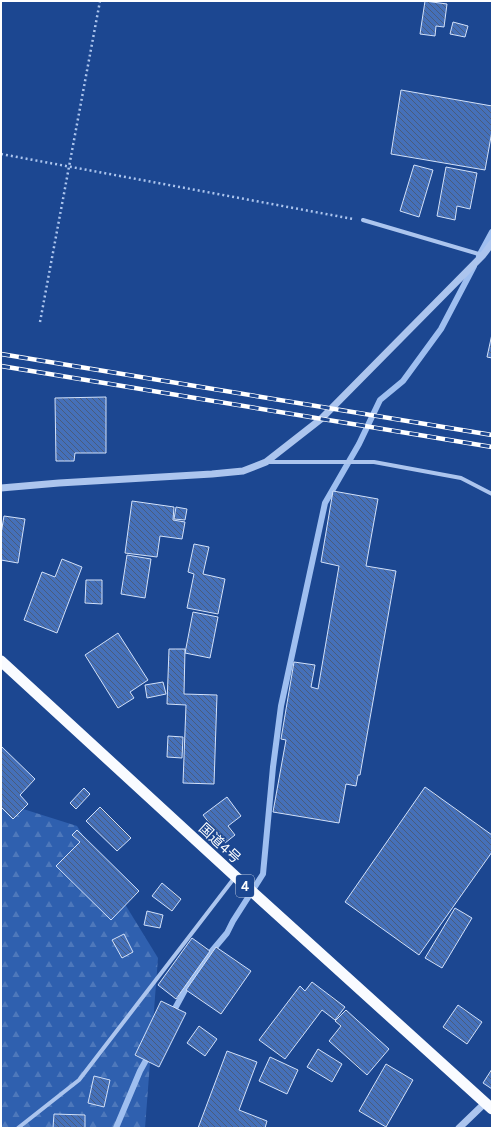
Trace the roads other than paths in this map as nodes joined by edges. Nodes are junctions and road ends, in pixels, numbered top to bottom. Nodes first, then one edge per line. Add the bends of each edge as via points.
1 (363, 220) road end
2 (492, 243) edge
3 (483, 255) junction
4 (266, 462) junction
5 (1, 488) edge
6 (492, 494) edge
7 (1, 661) edge
8 (236, 877) junction
9 (488, 1106) edge
10 (18, 1128) edge
11 (459, 1128) edge

1 - 3 street
2 - 3 street
3 - 4 street via 321,419
4 - 5 street via 244,471
4 - 6 street via 374,462 461,478
7 - 8 highway, 国道4号 / 4
8 - 9 highway, 国道4号 / 4
8 - 10 street via 79,1080
9 - 11 street

